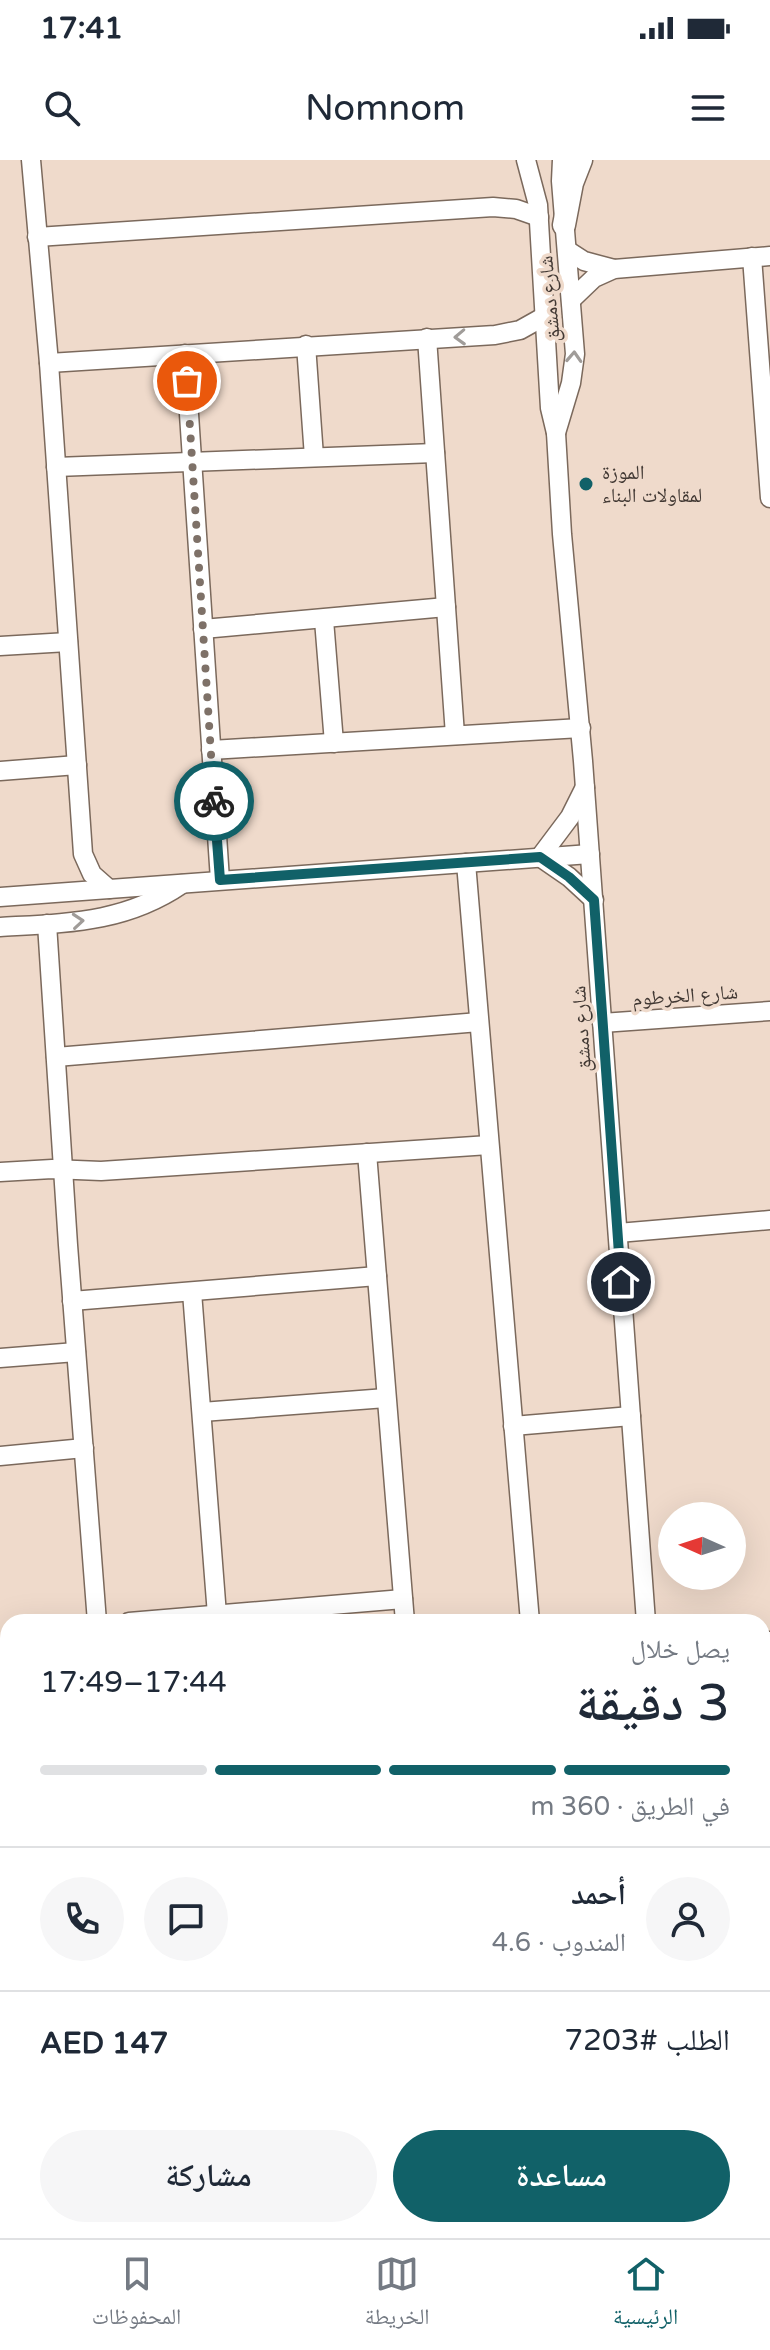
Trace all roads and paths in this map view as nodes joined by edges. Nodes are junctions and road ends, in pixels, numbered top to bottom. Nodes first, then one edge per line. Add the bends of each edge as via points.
1 (31, 160) edge
2 (562, 160) edge
3 (581, 160) edge
4 (528, 161) edge
5 (539, 217) junction
6 (564, 225) junction
7 (37, 237) junction
8 (567, 250) junction
9 (761, 256) edge
10 (614, 269) junction
11 (571, 300) junction
12 (545, 316) junction
13 (427, 338) junction
14 (306, 345) junction
15 (185, 354) junction
16 (49, 363) junction
17 (556, 433) junction
18 (767, 436) edge
19 (435, 453) junction
20 (314, 457) junction
21 (192, 461) junction
22 (56, 467) junction
23 (770, 498) edge
24 (446, 607) junction
25 (324, 620) junction
26 (203, 629) junction
27 (68, 642) junction
28 (0, 646) edge
29 (581, 728) junction
30 (455, 735) junction
31 (334, 743) junction
32 (211, 750) junction
33 (77, 765) junction
34 (0, 771) edge
35 (585, 786) junction
36 (83, 854) junction
37 (590, 854) junction
38 (540, 857) junction
39 (466, 863) junction
40 (220, 880) junction
41 (185, 883) junction
42 (109, 889) junction
43 (63, 893) junction
44 (0, 897) edge
45 (594, 900) junction
46 (47, 924) junction
47 (0, 927) edge
48 (770, 1011) edge
49 (479, 1022) junction
50 (602, 1023) junction
51 (56, 1057) junction
52 (489, 1145) junction
53 (367, 1153) junction
54 (63, 1169) junction
55 (0, 1172) edge
56 (770, 1220) edge
57 (618, 1233) junction
58 (377, 1276) junction
59 (192, 1292) junction
60 (72, 1301) junction
61 (76, 1352) junction
62 (0, 1358) edge
63 (386, 1398) junction
64 (202, 1412) junction
65 (631, 1416) junction
66 (513, 1426) junction
67 (84, 1448) junction
68 (0, 1456) edge
69 (403, 1599) junction
70 (96, 1614) edge
71 (217, 1614) edge
72 (229, 1614) edge
73 (404, 1614) edge
74 (529, 1614) edge
75 (645, 1614) edge

1 - 7 street
2 - 6 street, شارع دمشق
3 - 6 main road
4 - 5 street, شارع دمشق
5 - 7 street via 493,207
5 - 12 street, شارع دمشق
6 - 8 street, شارع دمشق
7 - 16 street
8 - 10 street
8 - 11 street, شارع دمشق
9 - 10 street
9 - 18 street
10 - 11 street via 594,278
17 -> 11 street, شارع دمشق via 574,368
12 -> 13 street via 508,333
12 - 17 street, شارع دمشق
13 - 14 street
13 - 19 street
14 - 15 street
14 - 20 street
15 - 16 street
15 - 21 street
16 - 22 street
17 - 29 street, شارع دمشق
18 - 23 street
19 - 20 street
19 - 24 street
20 - 21 street
21 - 22 street
21 - 26 street
22 - 27 street
24 - 25 street
24 - 30 street
25 - 26 street
25 - 31 street
26 - 32 street
27 - 28 street
27 - 33 street
29 - 30 street
29 - 35 street, شارع دمشق
30 - 31 street
31 - 32 street
32 - 40 street
33 - 34 street
33 - 36 street
35 - 37 street, شارع دمشق
35 - 38 street
36 - 42 street via 92,874
36 - 43 street via 75,879
37 - 38 street
37 - 45 street, شارع دمشق
38 - 39 street
38 - 45 street
39 - 40 street
39 - 49 street
40 - 41 street
41 - 42 street
46 -> 41 street via 131,911
42 - 43 street
43 - 44 street
45 - 50 street, شارع دمشق
46 - 47 street
46 - 51 street
48 - 50 street, شارع الخرطوم
49 - 51 street
49 - 52 street
50 - 57 street, شارع دمشق
51 - 54 street
52 - 53 street
52 - 66 street
53 - 54 street
53 - 58 street
54 - 55 street
54 - 60 street
56 - 57 street
57 - 65 street, شارع دمشق
58 - 59 street
58 - 63 street
59 - 60 street
59 - 64 street
60 - 61 street
61 - 62 street
61 - 67 street
63 - 64 street
63 - 69 street
64 - 71 street
65 - 66 street
65 - 75 street, شارع دمشق
66 - 74 street
67 - 68 street
67 - 70 street
69 - 72 street
69 - 73 street

